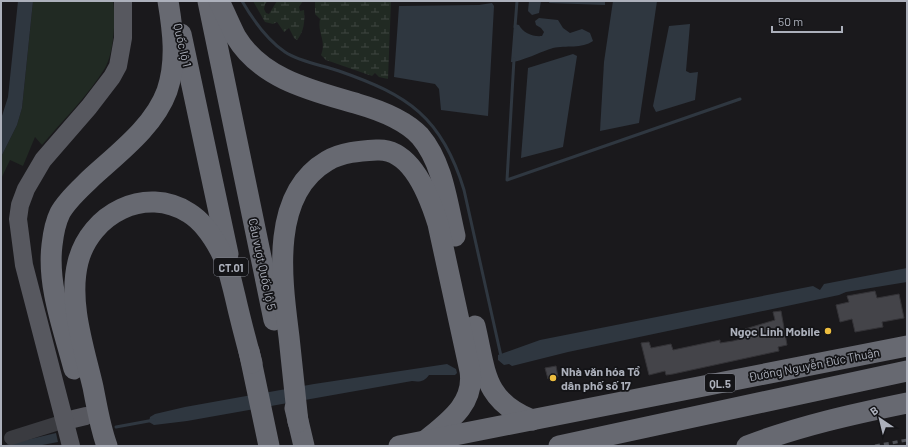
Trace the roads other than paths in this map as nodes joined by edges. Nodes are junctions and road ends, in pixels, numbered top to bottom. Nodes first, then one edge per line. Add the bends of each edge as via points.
1 (123, 1) edge
2 (168, 1) edge
3 (174, 1) edge
4 (208, 1) edge
5 (219, 1) edge
6 (907, 346) edge
7 (252, 363) junction
8 (907, 371) edge
9 (907, 403) edge
10 (86, 416) junction
11 (532, 420) junction
12 (65, 421) junction
13 (298, 422) junction
14 (11, 438) dead end
15 (425, 441) junction
16 (71, 446) edge
17 (91, 446) edge
18 (107, 446) edge
19 (269, 446) edge
20 (304, 446) edge
21 (399, 446) edge
22 (559, 446) edge
23 (747, 446) edge

1 - 12 main road via 123,38 118,66 89,107 43,160 20,205 18,220 24,265
2 - 10 highway via 174,36 167,91 154,114 134,137 77,192 60,213 52,244 51,274
3 - 7 highway, Quốc lộ 1 / CT.01
4 - 13 highway, Cầu vượt Quốc lộ 5 / CT.01 via 282,357
5 - 11 highway via 237,37 255,59 275,74 299,87 373,108 397,120 419,136 434,158 444,190 488,382 494,394 505,405
6 - 11 highway, Đường Nguyễn Đức Thuận / QL.5
7 - 18 highway via 228,269 210,234 189,213 169,204 139,203 114,211 92,232 81,252 75,277 79,327
7 - 19 highway, CT.01
8 - 22 highway, Đường Nguyễn Đức Thuận / QL.5
9 - 23 highway via 840,417 781,433
10 - 12 main road
10 - 17 highway
11 - 15 highway, QL.5
12 - 14 lane
12 - 16 main road
13 - 15 highway via 283,290 283,244 288,212 298,190 310,174 327,161 344,153 381,150 397,156 409,165 421,180 432,202 470,371 471,386 468,396 455,415
13 - 20 highway, Cầu vượt Quốc lộ 5 / CT.01
15 - 21 highway, QL.5

